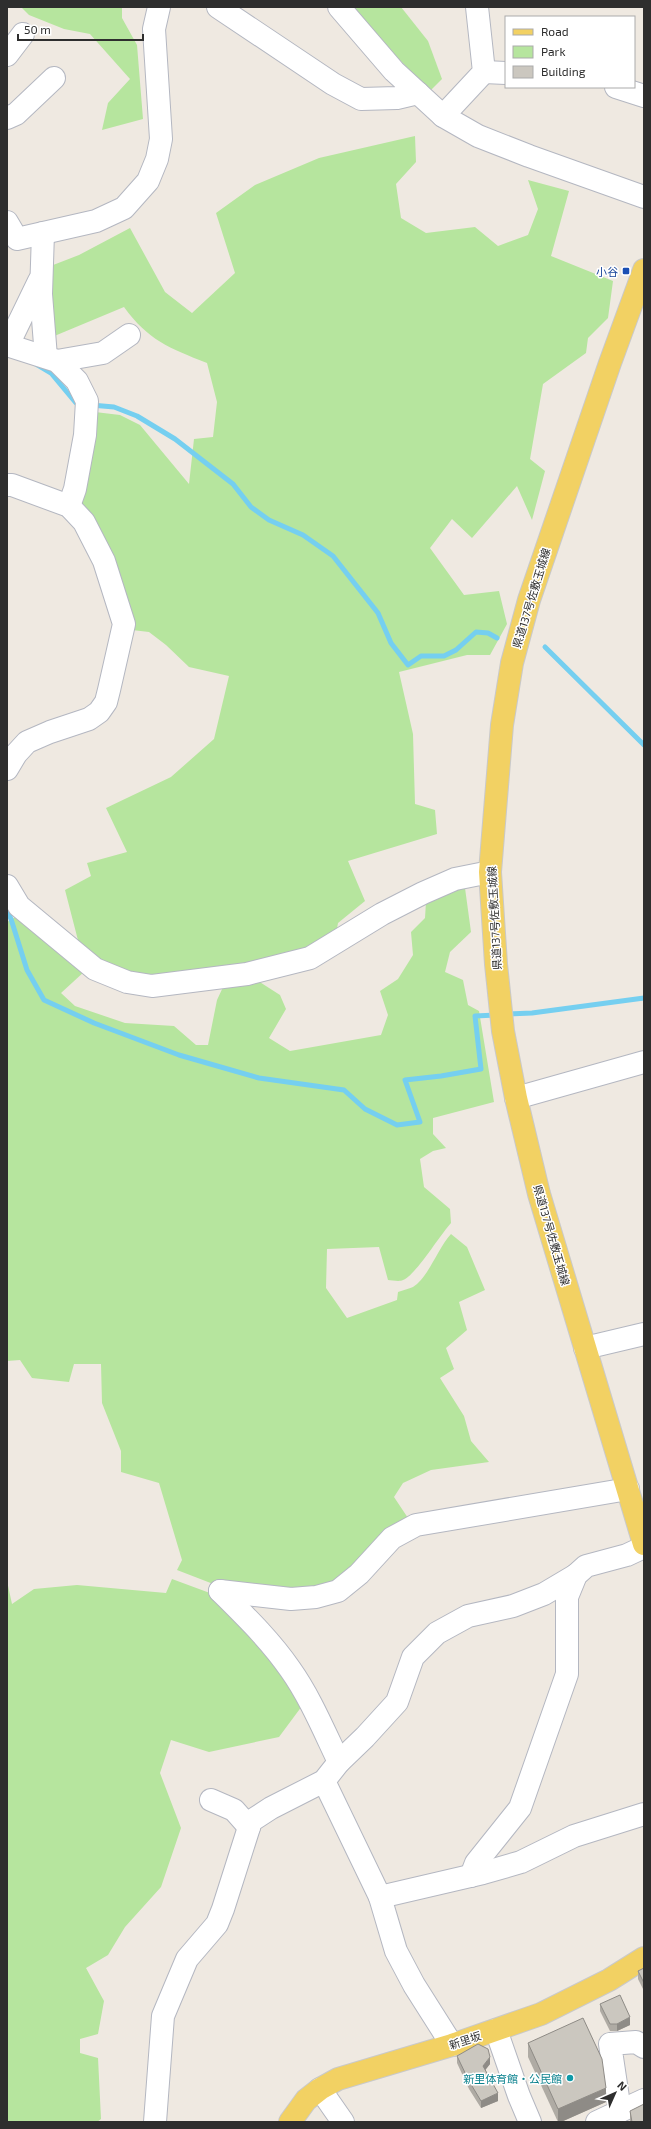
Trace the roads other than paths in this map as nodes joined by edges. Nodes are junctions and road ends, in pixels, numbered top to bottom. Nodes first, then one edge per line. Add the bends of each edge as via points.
1 (159, 7) edge
2 (218, 7) edge
3 (339, 7) edge
4 (476, 7) edge
5 (23, 34) dead end
6 (7, 55) edge
7 (484, 72) junction
8 (505, 73) edge
9 (54, 78) dead end
10 (619, 88) edge
11 (418, 93) junction
12 (644, 96) edge
13 (443, 116) junction
14 (7, 118) edge
15 (644, 196) edge
16 (43, 233) junction
17 (10, 235) edge
18 (644, 270) edge
19 (42, 276) junction
20 (128, 336) dead end
21 (8, 345) edge
22 (51, 359) junction
23 (7, 485) edge
24 (69, 506) junction
25 (7, 769) edge
26 (490, 872) junction
27 (7, 886) edge
28 (644, 1062) edge
29 (516, 1098) junction
30 (644, 1334) edge
31 (585, 1348) junction
32 (628, 1489) junction
33 (644, 1546) edge
34 (576, 1575) junction
35 (339, 1762) junction
36 (324, 1781) junction
37 (210, 1800) dead end
38 (644, 1814) edge
39 (250, 1827) junction
40 (471, 1876) junction
41 (380, 1897) junction
42 (644, 1958) edge
43 (496, 2030) junction
44 (452, 2045) junction
45 (644, 2047) edge
46 (320, 2089) junction
47 (644, 2100) edge
48 (620, 2111) junction
49 (154, 2122) edge
50 (290, 2122) edge
51 (343, 2122) edge
52 (530, 2122) edge
53 (598, 2122) edge

1 - 16 street via 154,28 161,139 157,159 148,181 124,208 96,221
2 - 11 street via 333,84 361,99 397,98
3 - 11 street via 394,71
4 - 7 street
5 - 6 street
7 - 8 street
7 - 13 street
9 - 14 street via 16,114
10 - 12 street
11 - 13 street
13 - 15 street via 478,136 528,156
16 - 17 street
16 - 19 street
18 - 26 main road, 県道137号佐敷玉城線 via 531,593 512,663 502,725
19 - 21 street
19 - 22 street via 41,294
20 - 22 street via 103,353
21 - 22 street
22 - 24 street via 77,381 86,408 75,488
23 - 24 street
24 - 25 street via 84,522 104,561 124,624 109,690 106,702 99,712 89,719 28,742 16,754
26 - 27 street via 455,879 423,893 382,914 310,958 247,974 152,986 127,982 95,969 19,906
26 - 29 main road, 県道137号佐敷玉城線 via 500,1003
28 - 29 street
29 - 31 main road, 県道137号佐敷玉城線 via 539,1194
30 - 31 street
31 - 32 main road, 県道137号佐敷玉城線
32 - 33 main road, 県道137号佐敷玉城線
32 - 35 street via 416,1525 392,1538 360,1574 338,1591 316,1597 291,1599 220,1591 264,1635 291,1669
33 - 34 street via 627,1555 586,1566
34 - 35 street via 544,1594 513,1606 468,1616 437,1632 413,1657 397,1702 365,1738
34 - 40 street via 568,1597 567,1674 520,1808 476,1863
35 - 36 street
36 - 39 street via 271,1808 252,1821
36 - 41 street
37 - 39 street via 234,1810
38 - 40 street via 574,1836 521,1862
39 - 49 street via 219,1919 187,1959 163,2016
40 - 41 street
41 - 44 street via 396,1951
42 - 43 main road, 新里坂 via 609,1980 556,2007
43 - 44 main road, 新里坂
43 - 52 street via 518,2096
44 - 46 main road, 新里坂 via 338,2079
45 - 48 street via 636,2042 610,2044
46 - 50 main road, 新里坂 via 306,2100
46 - 51 street
47 - 48 street
48 - 53 street

